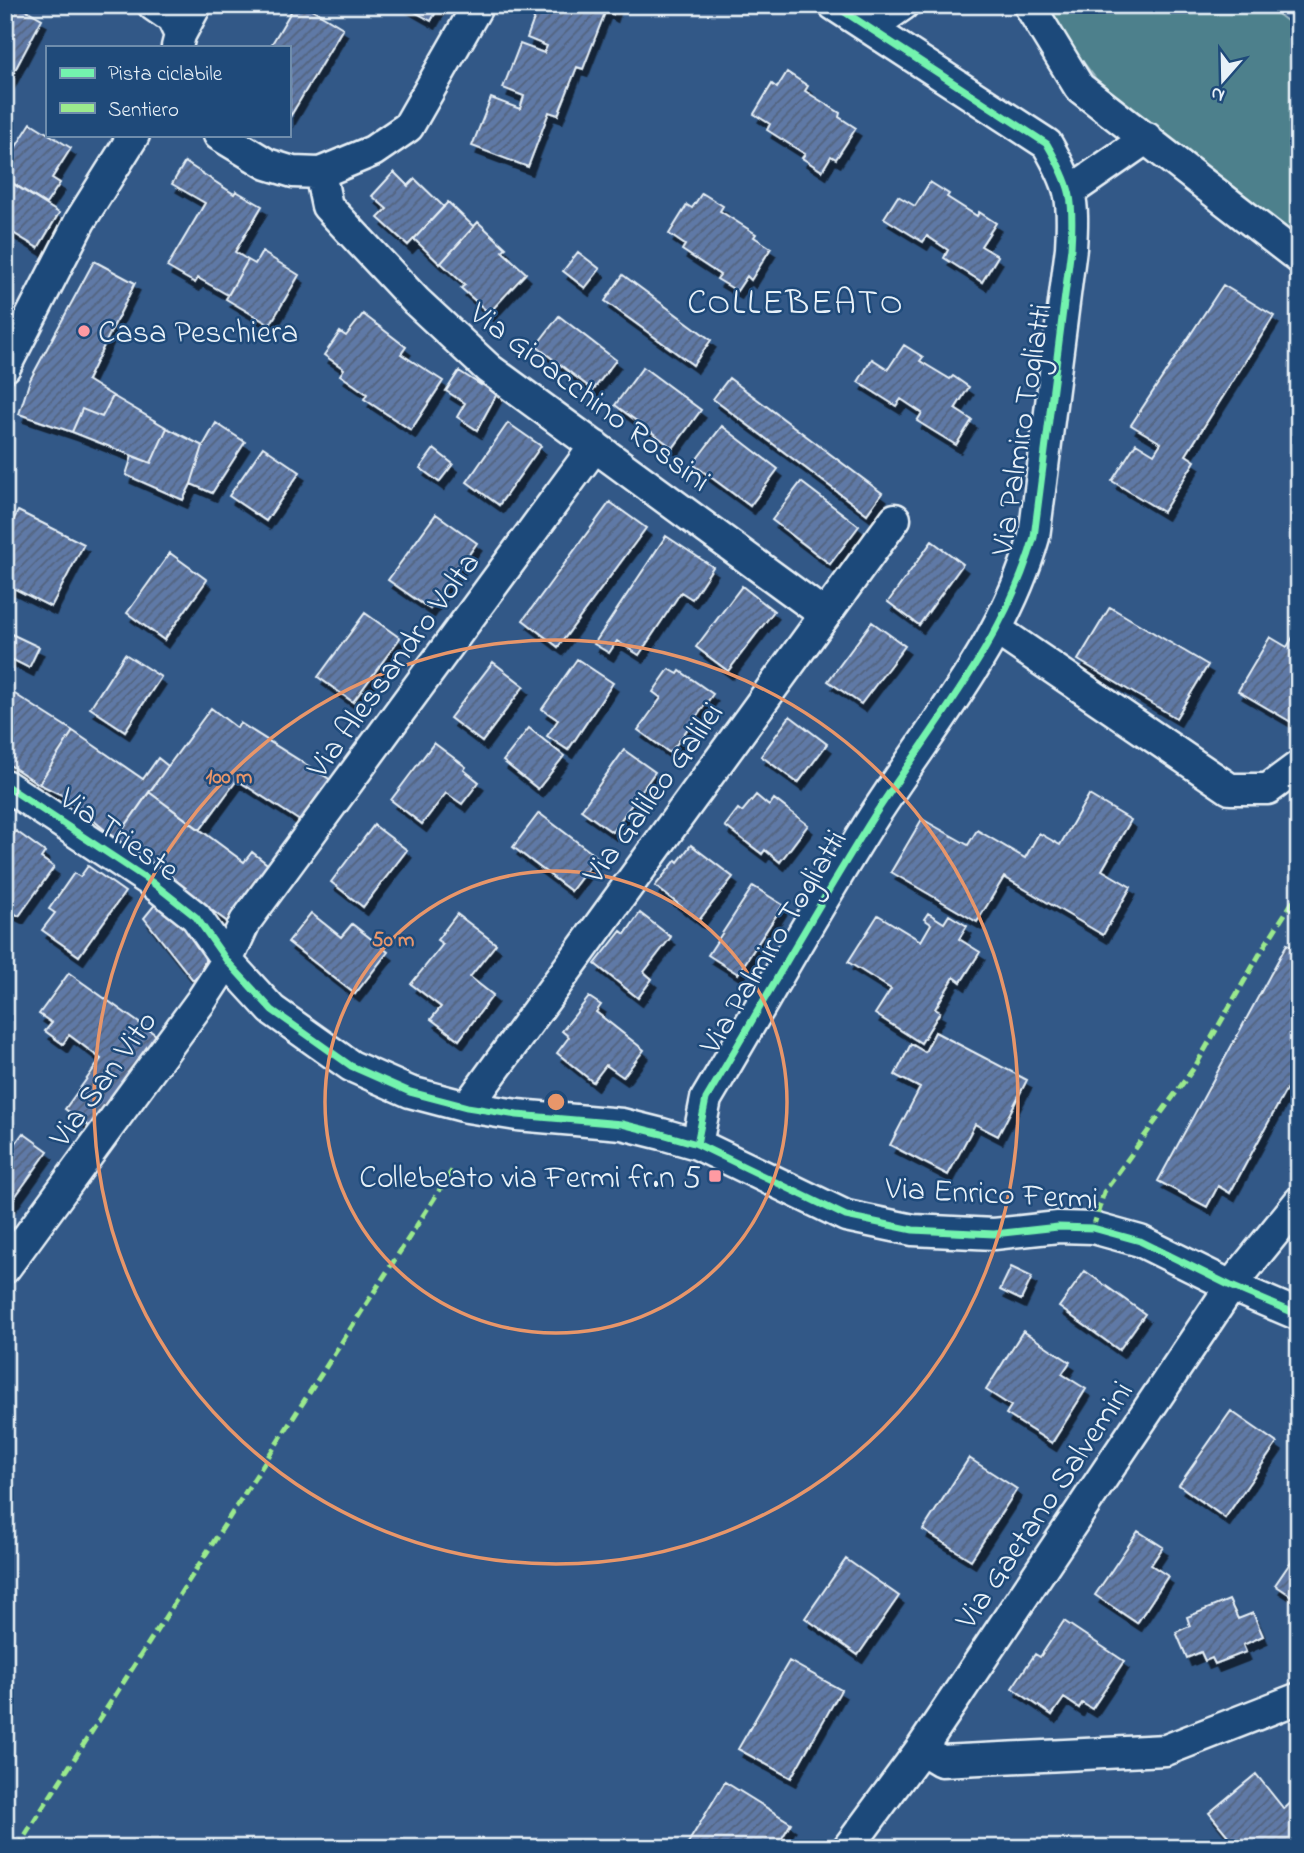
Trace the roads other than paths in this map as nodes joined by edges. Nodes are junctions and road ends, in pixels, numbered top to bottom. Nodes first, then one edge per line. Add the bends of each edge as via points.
1 (153, 5) edge
2 (196, 5) edge
3 (478, 5) edge
4 (834, 5) edge
5 (903, 5) edge
6 (1029, 5) edge
7 (870, 28) junction
8 (179, 41) edge
9 (133, 136) edge
10 (221, 136) edge
11 (1147, 138) junction
12 (320, 173) junction
13 (1069, 192) junction
14 (1299, 258) edge
15 (9, 347) edge
16 (595, 446) junction
17 (895, 519) dead end
18 (825, 615) junction
19 (997, 630) junction
20 (1299, 766) edge
21 (5, 785) edge
22 (227, 961) junction
23 (706, 1099) junction
24 (467, 1107) junction
25 (662, 1134) junction
26 (696, 1144) junction
27 (1299, 1202) edge
28 (5, 1268) edge
29 (1231, 1286) junction
30 (1299, 1315) edge
31 (1299, 1698) edge
32 (921, 1749) junction
33 (848, 1848) edge

1 - 8 street via 172,18
2 - 8 street
3 - 12 street via 408,127 373,151
4 - 7 street, Via Palmiro Togliatti
5 - 7 street
6 - 11 street via 1079,87
7 - 13 street, Via Palmiro Togliatti via 1047,144
9 - 15 street
10 - 12 street via 267,164 293,172
11 - 13 street
11 - 14 street
12 - 16 street, Via Gioacchino Rossini via 327,206 416,301 489,369
13 - 19 street, Via Palmiro Togliatti via 1071,248 1034,537
16 - 18 street, Via Gioacchino Rossini
16 - 22 street, Via Alessandro Volta via 245,922
17 - 18 street, Via Galileo Galilei
18 - 24 street, Via Galileo Galilei
19 - 20 street via 1230,789 1268,789
19 - 23 street, Via Palmiro Togliatti via 873,818
21 - 22 street, Via Trieste via 196,918
22 - 24 street, Via Enrico Fermi via 272,1010 351,1066 410,1092
22 - 28 street, Via San Vito
23 - 25 street, Via Palmiro Togliatti
23 - 26 street, Via Palmiro Togliatti
24 - 25 street, Via Enrico Fermi via 622,1124
25 - 26 street, Via Enrico Fermi
26 - 29 street, Via Enrico Fermi via 846,1216 913,1230 994,1234 1093,1228 1140,1241
27 - 29 street, Via Gaetano Salvemini
29 - 30 street, Via Enrico Fermi
29 - 32 street, Via Gaetano Salvemini
31 - 32 street via 1166,1750 941,1761
32 - 33 street, Via Gaetano Salvemini

